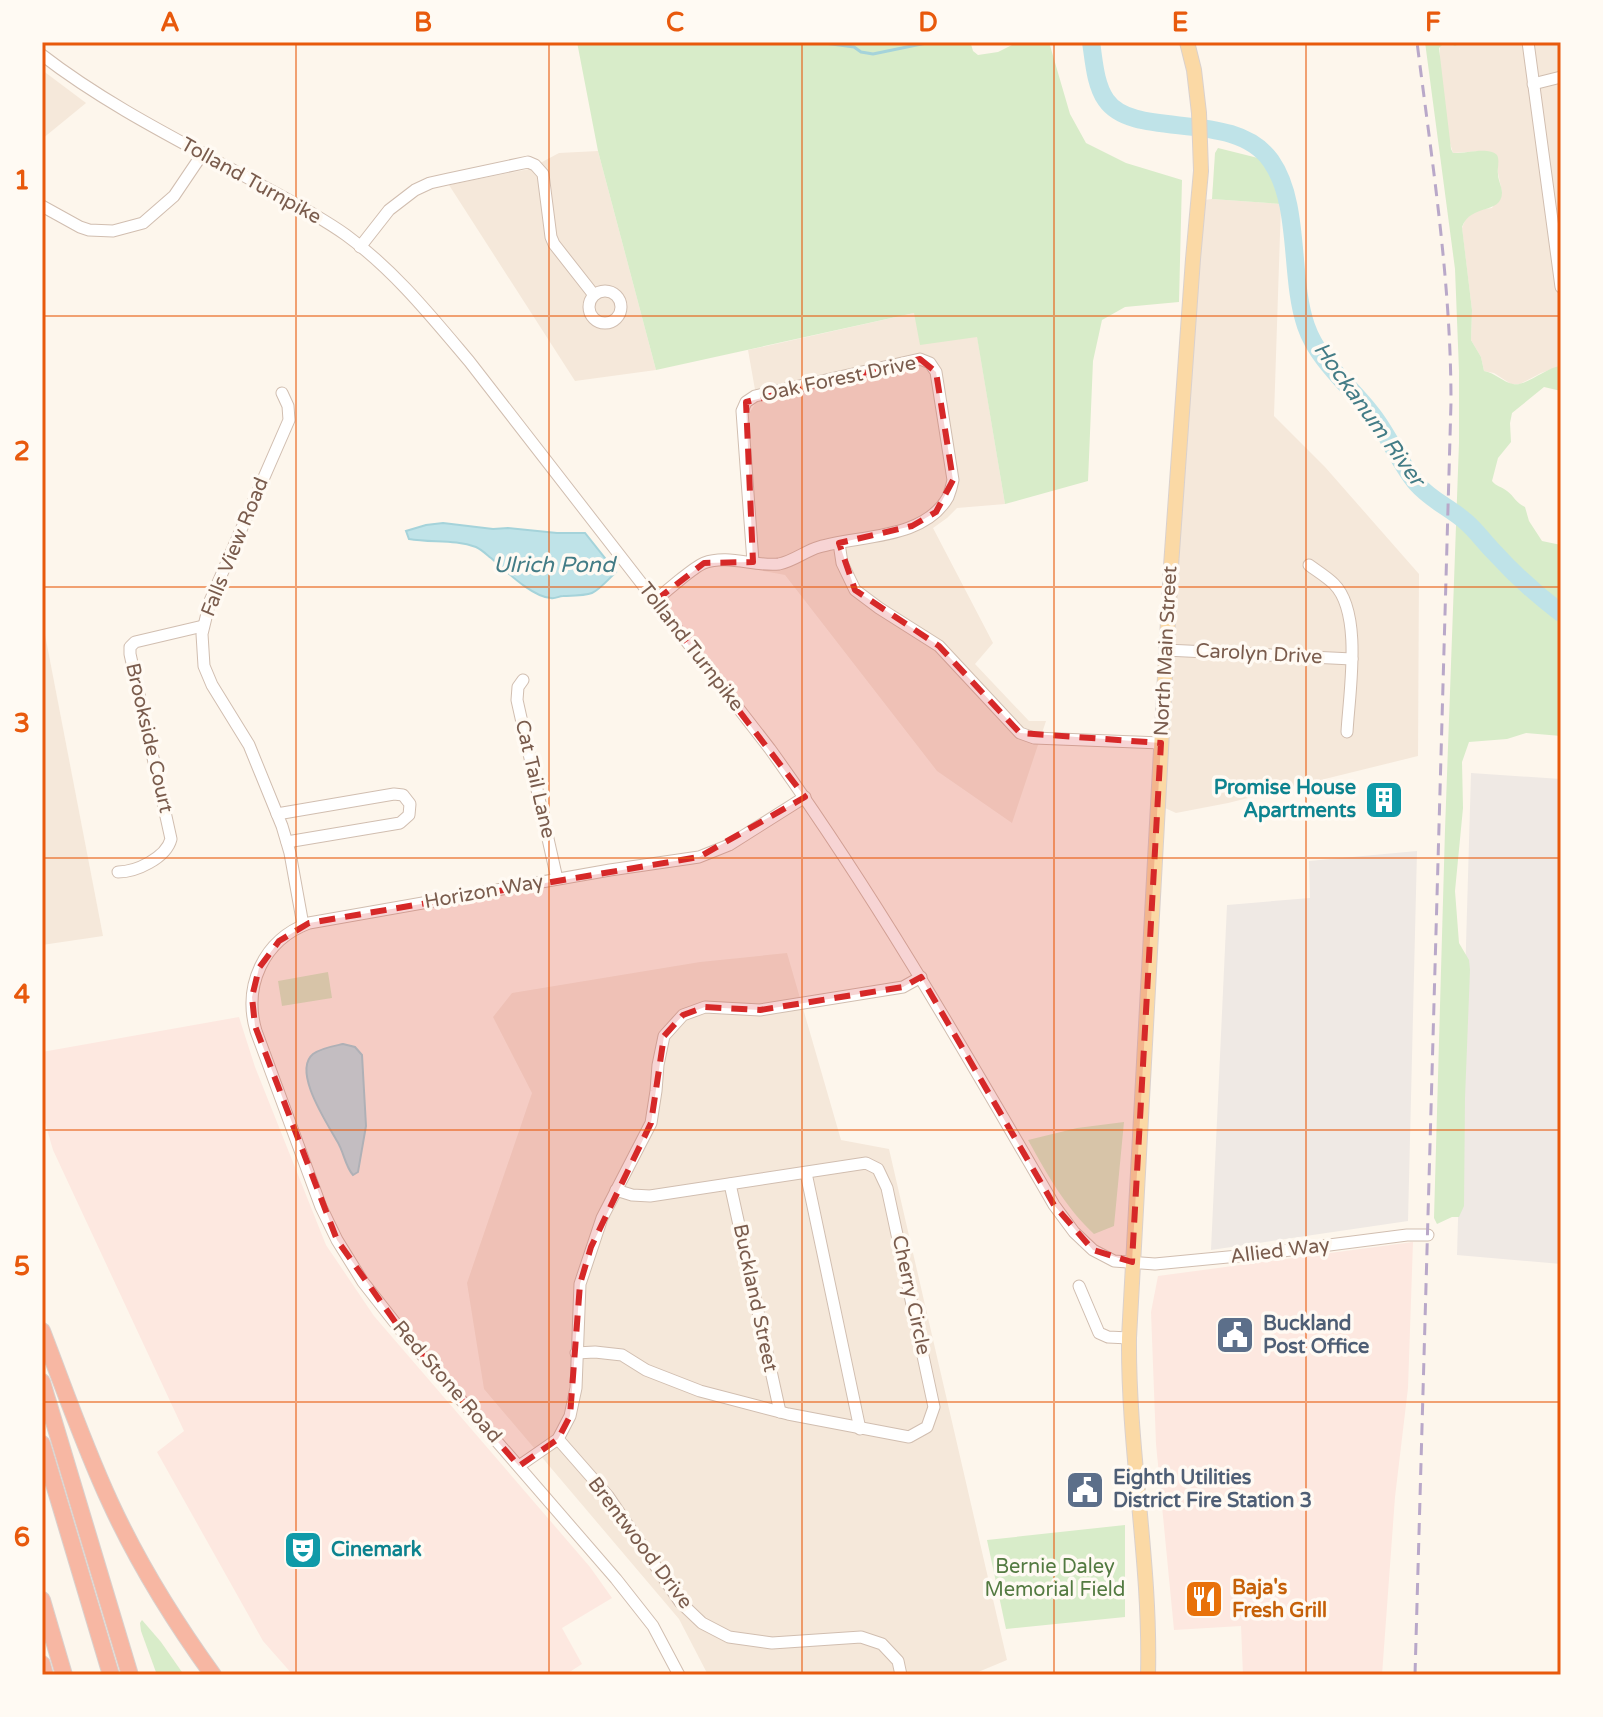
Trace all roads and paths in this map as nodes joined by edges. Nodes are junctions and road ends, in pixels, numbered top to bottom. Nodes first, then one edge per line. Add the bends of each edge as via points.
1 (1187, 42) edge
2 (1528, 42) edge
3 (42, 55) edge
4 (1561, 77) edge
5 (1533, 84) junction
6 (203, 153) junction
7 (42, 206) edge
8 (360, 247) junction
9 (1561, 287) edge
10 (594, 295) dead end
11 (282, 393) dead end
12 (839, 543) junction
13 (753, 562) junction
14 (1309, 565) dead end
15 (655, 601) junction
16 (203, 626) junction
17 (1166, 650) junction
18 (1352, 659) junction
19 (523, 680) dead end
20 (1347, 732) dead end
21 (1161, 743) junction
22 (805, 797) junction
23 (277, 814) junction
24 (287, 842) junction
25 (118, 872) dead end
26 (557, 879) junction
27 (303, 925) junction
28 (921, 977) junction
29 (267, 1059) joint
30 (806, 1173) junction
31 (730, 1184) junction
32 (616, 1190) junction
33 (1428, 1235) dead end
34 (1132, 1262) junction
35 (1079, 1286) dead end
36 (42, 1331) edge
37 (1129, 1338) junction
38 (576, 1353) junction
39 (42, 1382) edge
40 (780, 1412) junction
41 (860, 1429) junction
42 (558, 1439) junction
43 (42, 1444) edge
44 (519, 1466) junction
45 (42, 1600) edge
46 (42, 1664) edge
47 (45, 1675) edge
48 (64, 1675) edge
49 (111, 1675) edge
50 (130, 1675) edge
51 (213, 1675) edge
52 (679, 1675) edge
53 (901, 1675) edge
54 (1148, 1675) edge

1 - 17 main road, North Main Street via 1199,113 1201,171
2 - 5 street
3 - 6 street, Tolland Turnpike via 96,94
4 - 5 street
5 - 9 street
6 - 7 street via 174,196 143,223 113,231 89,230
6 - 8 street, Tolland Turnpike
8 - 10 street via 389,210 415,190 528,162 543,174 554,244
8 - 15 street, Tolland Turnpike via 420,303 469,361
11 - 16 street, Falls View Road via 289,420
12 - 13 street, Oak Forest Drive via 777,564
12 - 13 street, Oak Forest Drive via 912,526 936,512 948,496 953,480 936,372 930,363 920,359 746,402 742,411
12 - 21 street via 855,590 939,646 1020,733
13 - 15 street, Oak Forest Drive via 704,563
14 - 18 street via 1336,585 1347,606
15 - 22 street, Tolland Turnpike
16 - 23 street, Falls View Road via 207,674 249,745
16 - 25 street, Brookside Court via 130,646 171,839 167,849 143,866
17 - 18 street, Carolyn Drive
17 - 21 main road, North Main Street
18 - 20 street
19 - 26 street, Cat Tail Lane via 517,700
21 - 34 main road, North Main Street
22 - 26 street, Horizon Way via 708,854
22 - 28 street, Tolland Turnpike
23 - 24 street, Falls View Road
23 - 24 street via 394,794 410,804 409,816 400,823
24 - 27 street, Falls View Road
26 - 27 street, Horizon Way
27 - 29 street, Horizon Way via 269,951 254,982 252,1012
28 - 32 street via 903,987 793,1005 760,1010 705,1007 683,1015 664,1036 651,1123
28 - 34 street, Tolland Turnpike via 1054,1205 1093,1250 1114,1261
29 - 44 street, Red Stone Road via 317,1197 356,1271
30 - 31 street, Cherry Circle
30 - 41 street
30 - 41 street, Cherry Circle via 866,1163 878,1169 887,1188 926,1362 934,1407 927,1427 909,1437
31 - 32 street, Cherry Circle via 650,1196
31 - 40 street, Buckland Street
32 - 38 street via 580,1284
33 - 34 street, Allied Way via 1155,1264
34 - 37 main road
35 - 37 street via 1098,1331 1106,1337
36 - 51 highway via 124,1530
37 - 54 main road
38 - 40 street, Cherry Circle via 622,1355 700,1391
38 - 42 street via 576,1388
39 - 50 highway
40 - 41 street, Cherry Circle
42 - 44 street
42 - 53 street, Brentwood Drive via 608,1496 680,1602 702,1623 729,1637 772,1643 861,1637 882,1644 898,1661
43 - 49 highway
44 - 52 street, Red Stone Road via 653,1626
45 - 48 highway
46 - 47 highway

